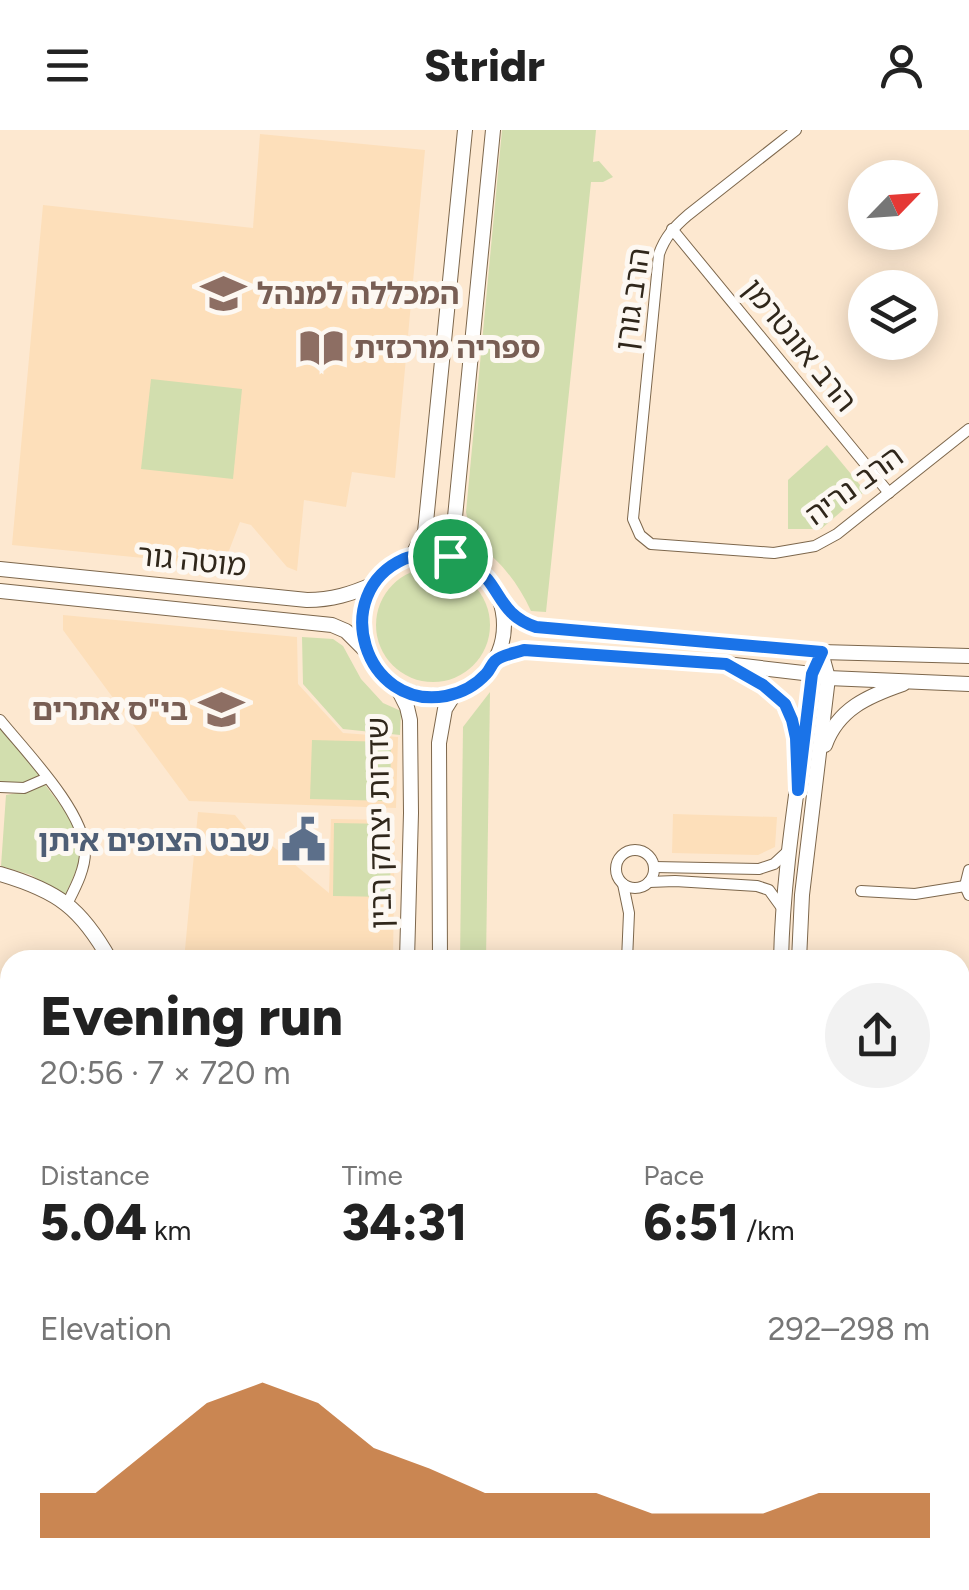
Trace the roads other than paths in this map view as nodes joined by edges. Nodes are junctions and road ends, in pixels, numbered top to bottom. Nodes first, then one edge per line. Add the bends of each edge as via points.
1 (464, 130) edge
2 (494, 130) edge
3 (796, 130) edge
4 (672, 229) junction
5 (969, 429) edge
6 (888, 493) junction
7 (640, 535) joint
8 (411, 558) junction
9 (465, 562) junction
10 (0, 568) edge
11 (375, 584) junction
12 (0, 591) edge
13 (499, 597) junction
14 (366, 652) junction
15 (822, 652) junction
16 (969, 656) edge
17 (496, 659) junction
18 (726, 664) junction
19 (812, 674) junction
20 (828, 678) junction
21 (910, 682) junction
22 (969, 684) edge
23 (397, 687) junction
24 (455, 693) junction
25 (0, 720) edge
26 (818, 764) junction
27 (47, 778) junction
28 (0, 788) edge
29 (798, 790) junction
30 (788, 852) junction
31 (654, 867) junction
32 (969, 870) edge
33 (0, 874) edge
34 (623, 884) junction
35 (644, 885) junction
36 (967, 890) edge
37 (861, 891) dead end
38 (67, 904) junction
39 (782, 908) junction
40 (629, 913) junction
41 (104, 950) edge
42 (407, 950) edge
43 (440, 950) edge
44 (627, 950) edge
45 (782, 950) edge
46 (800, 950) edge
47 (36, 1590) edge
48 (67, 1590) edge

1 - 8 main road via 425,532
2 - 9 main road via 455,517
3 - 4 street, הרב גורן
4 - 6 street, הרב אונטרמן
4 - 7 street, הרב גורן via 657,273 633,519
5 - 6 street, הרב נריה
6 - 7 street, הרב נריה via 837,534 796,551 651,544
8 - 9 main road via 426,554
8 - 11 main road
9 - 13 main road
10 - 11 main road, מוטה גור via 307,600
11 - 14 main road via 363,610
12 - 14 main road, מוטה גור via 332,625
13 - 15 main road via 514,617 536,627
13 - 17 main road via 504,629
14 - 23 main road
15 - 16 main road
15 - 19 main road
15 - 20 main road
17 - 18 main road via 524,650
17 - 24 main road via 478,682
18 - 19 main road
18 - 29 main road via 785,704 796,738
19 - 20 main road
19 - 29 main road
20 - 21 main road
20 - 26 main road
21 - 22 main road
21 - 26 main road via 845,712
23 - 24 main road via 426,697
23 - 42 main road, שדרות יצחק רבין via 410,720
24 - 43 main road, שדרות יצחק רבין via 439,743
25 - 27 street
26 - 46 main road
27 - 28 street
27 - 38 street via 70,808 85,852
29 - 30 main road
30 - 31 street via 759,869
30 - 39 main road
31 - 34 street via 644,853 627,851 616,866
31 - 35 street
32 - 36 street
33 - 38 main road
34 - 35 street
34 - 40 street
35 - 39 street via 757,886
35 - 40 street
36 - 37 street
38 - 41 main road
39 - 45 main road
40 - 44 street
47 - 48 street

